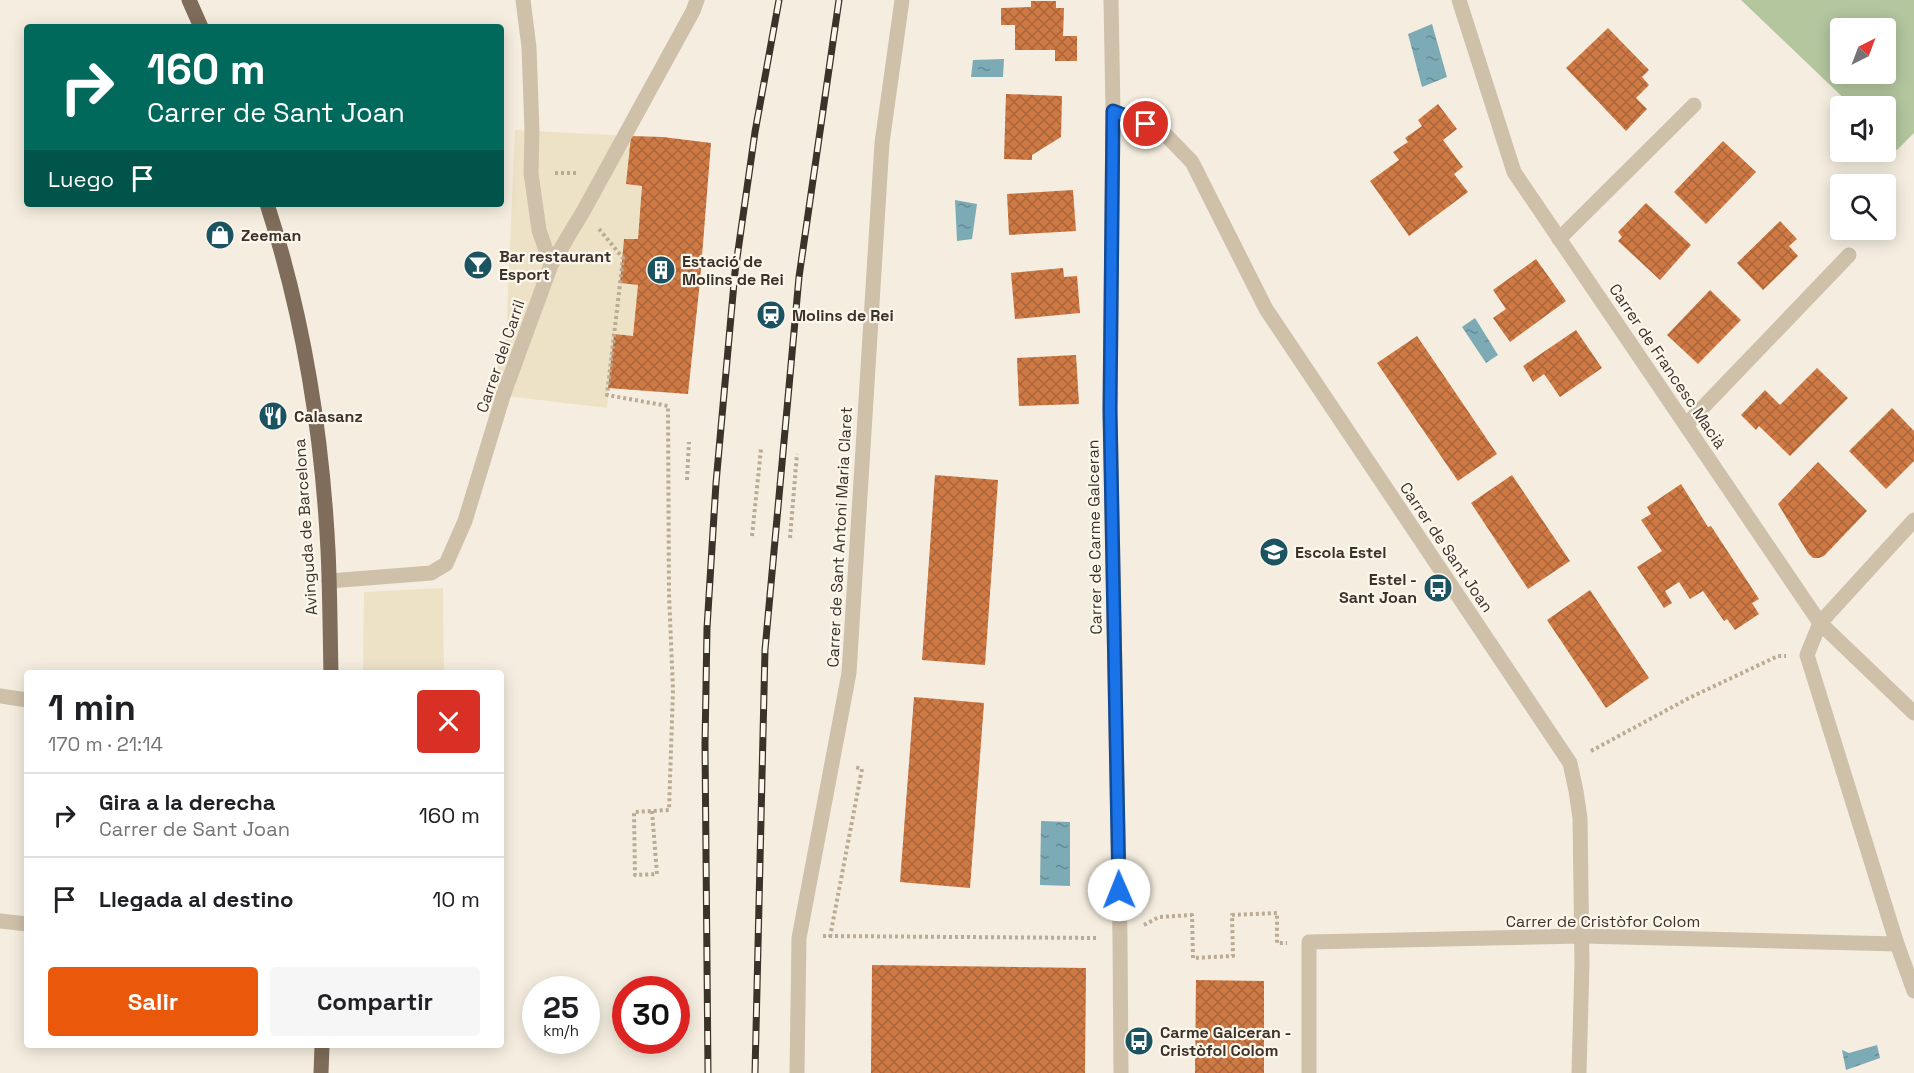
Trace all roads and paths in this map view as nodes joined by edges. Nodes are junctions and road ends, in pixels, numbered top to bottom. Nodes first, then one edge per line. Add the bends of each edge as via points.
1 (189, 0) edge
2 (523, 0) edge
3 (697, 0) edge
4 (902, 0) edge
5 (1111, 0) edge
6 (1459, 0) edge
7 (200, 24) edge
8 (1694, 105) dead end
9 (1113, 111) junction
10 (531, 173) junction
11 (604, 174) junction
12 (268, 207) edge
13 (584, 210) junction
14 (1559, 239) junction
15 (1849, 255) dead end
16 (550, 265) junction
17 (1686, 425) junction
18 (689, 442) dead end
19 (760, 449) dead end
20 (797, 454) dead end
21 (687, 480) dead end
22 (1914, 520) edge
23 (752, 536) dead end
24 (790, 538) dead end
25 (329, 581) junction
26 (1821, 623) junction
27 (1808, 655) junction
28 (331, 670) edge
29 (0, 696) edge
30 (24, 700) edge
31 (1914, 713) edge
32 (1570, 763) junction
33 (652, 811) junction
34 (0, 921) edge
35 (24, 924) edge
36 (818, 936) dead end
37 (1582, 936) junction
38 (1120, 938) junction
39 (1277, 943) dead end
40 (1897, 944) junction
41 (1914, 991) edge
42 (322, 1048) edge
43 (321, 1073) edge
44 (796, 1073) edge
45 (1121, 1073) edge
46 (1309, 1073) edge
47 (1579, 1073) edge

1 - 7 main road
2 - 10 street via 529,47
3 - 11 street, Carrer del Carril
4 - 44 street, Carrer de Sant Antoni Maria Claret via 882,143 849,673 799,938
5 - 9 street, Carrer de Carme Galceran
6 - 14 street, Carrer de Francesc Macià via 1514,172
8 - 14 street
9 - 32 street, Carrer de Sant Joan via 1162,131 1192,162 1266,309
9 - 38 street, Carrer de Carme Galceran via 1110,410
10 - 11 path
10 - 16 street via 539,230
11 - 13 street, Carrer del Carril
12 - 25 main road, Avinguda de Barcelona via 294,303 311,391 320,448
13 - 16 street, Carrer del Carril
13 - 33 path via 623,258 607,395 668,406 673,690 669,810
14 - 17 street, Carrer de Francesc Macià
15 - 17 street
16 - 25 street, Carrer del Carril via 503,396 465,521 446,564 431,573
17 - 26 street, Carrer de Francesc Macià
18 - 21 path
19 - 23 path
20 - 24 path
22 - 26 street
25 - 28 main road, Avinguda de Barcelona
26 - 27 street
26 - 31 street, Carrer de Francesc Macià
27 - 32 path via 1778,656 1689,698
27 - 40 street
29 - 30 street
32 - 37 street, Carrer de Sant Joan via 1580,818
33 - 33 path via 657,874 635,875 634,812
34 - 35 street
36 - 38 path
37 - 40 street, Carrer de Cristòfor Colom
37 - 46 street, Carrer de Cristòfor Colom via 1309,942
37 - 47 street, Carrer de Sant Joan
38 - 39 path via 1159,917 1192,915 1193,958 1233,956 1232,915 1277,913
38 - 45 street, Carrer de Carme Galceran
40 - 41 street
42 - 43 main road

